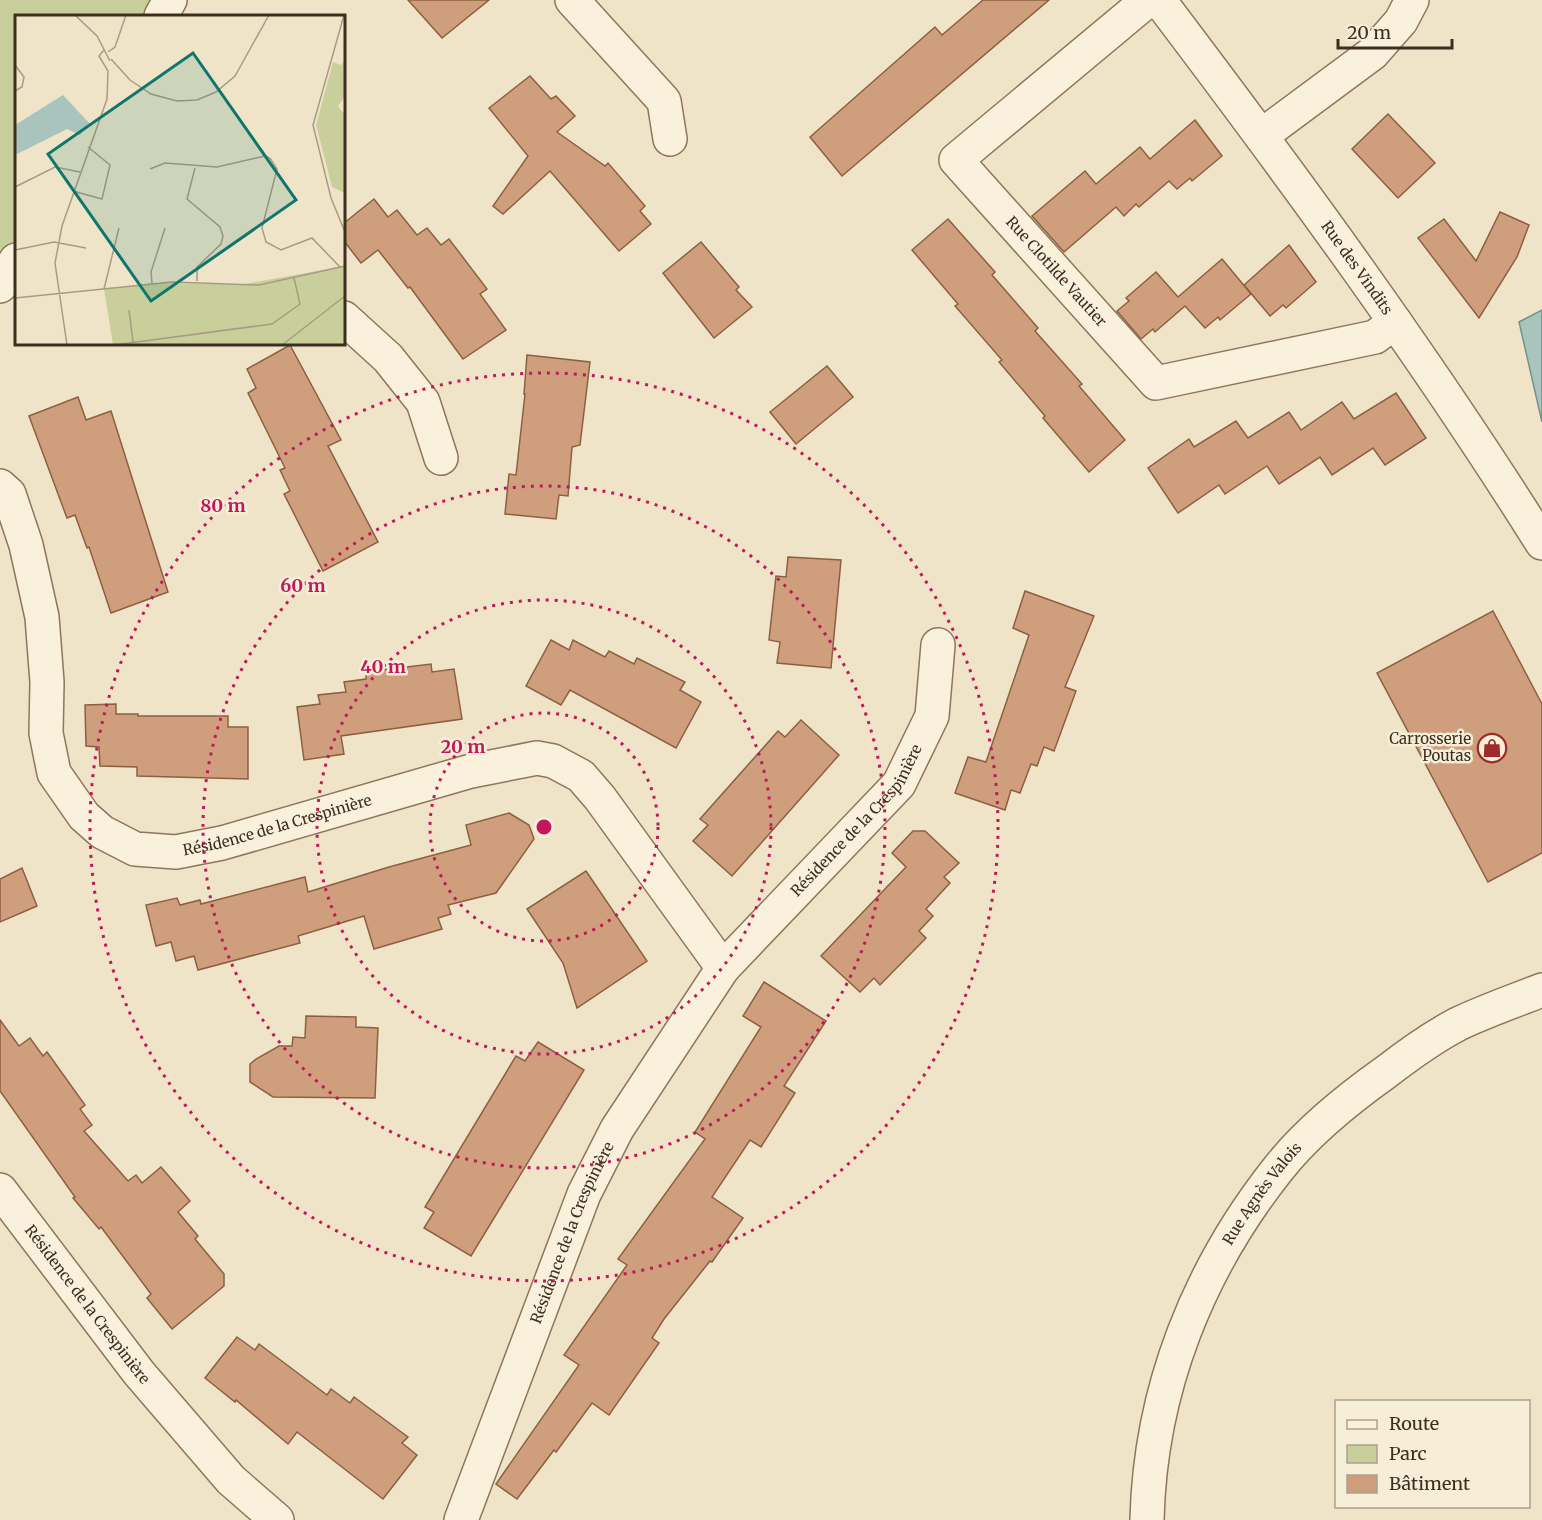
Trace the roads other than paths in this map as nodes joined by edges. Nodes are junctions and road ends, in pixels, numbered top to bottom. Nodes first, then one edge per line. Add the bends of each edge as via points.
1 (170, 0) edge
2 (572, 0) edge
3 (1148, 0) edge
4 (1159, 0) edge
5 (1412, 0) edge
6 (162, 15) edge
7 (1261, 136) junction
8 (670, 139) dead end
9 (15, 262) edge
10 (0, 286) edge
11 (345, 319) edge
12 (1395, 322) junction
13 (441, 458) dead end
14 (0, 486) edge
15 (1542, 543) edge
16 (938, 645) dead end
17 (723, 968) junction
18 (1542, 990) edge
19 (0, 1190) edge
20 (277, 1520) edge
21 (461, 1520) edge
22 (1147, 1520) edge

1 - 6 street
2 - 8 street via 664,101
3 - 12 street, Rue Clotilde Vautier via 956,160 1156,383 1375,338
4 - 7 street, Rue des Vindits
5 - 7 street via 1401,21 1373,53
7 - 12 street, Rue des Vindits
9 - 10 street
11 - 13 street via 388,358 423,402
12 - 15 street, Rue des Vindits
14 - 17 street, Résidence de la Crespinière via 9,494 27,545 42,617 48,682 46,733 54,773 84,816 102,832 135,849 176,852 222,843 471,771 537,758 582,776
16 - 17 street, Résidence de la Crespinière via 932,717 899,784
17 - 21 street, Résidence de la Crespinière via 617,1129 584,1194
18 - 22 street, Rue Agnès Valois via 1457,1025 1407,1056 1353,1096 1279,1167 1218,1256 1189,1319 1167,1382 1154,1445
19 - 20 street, Résidence de la Crespinière via 139,1372 231,1480

